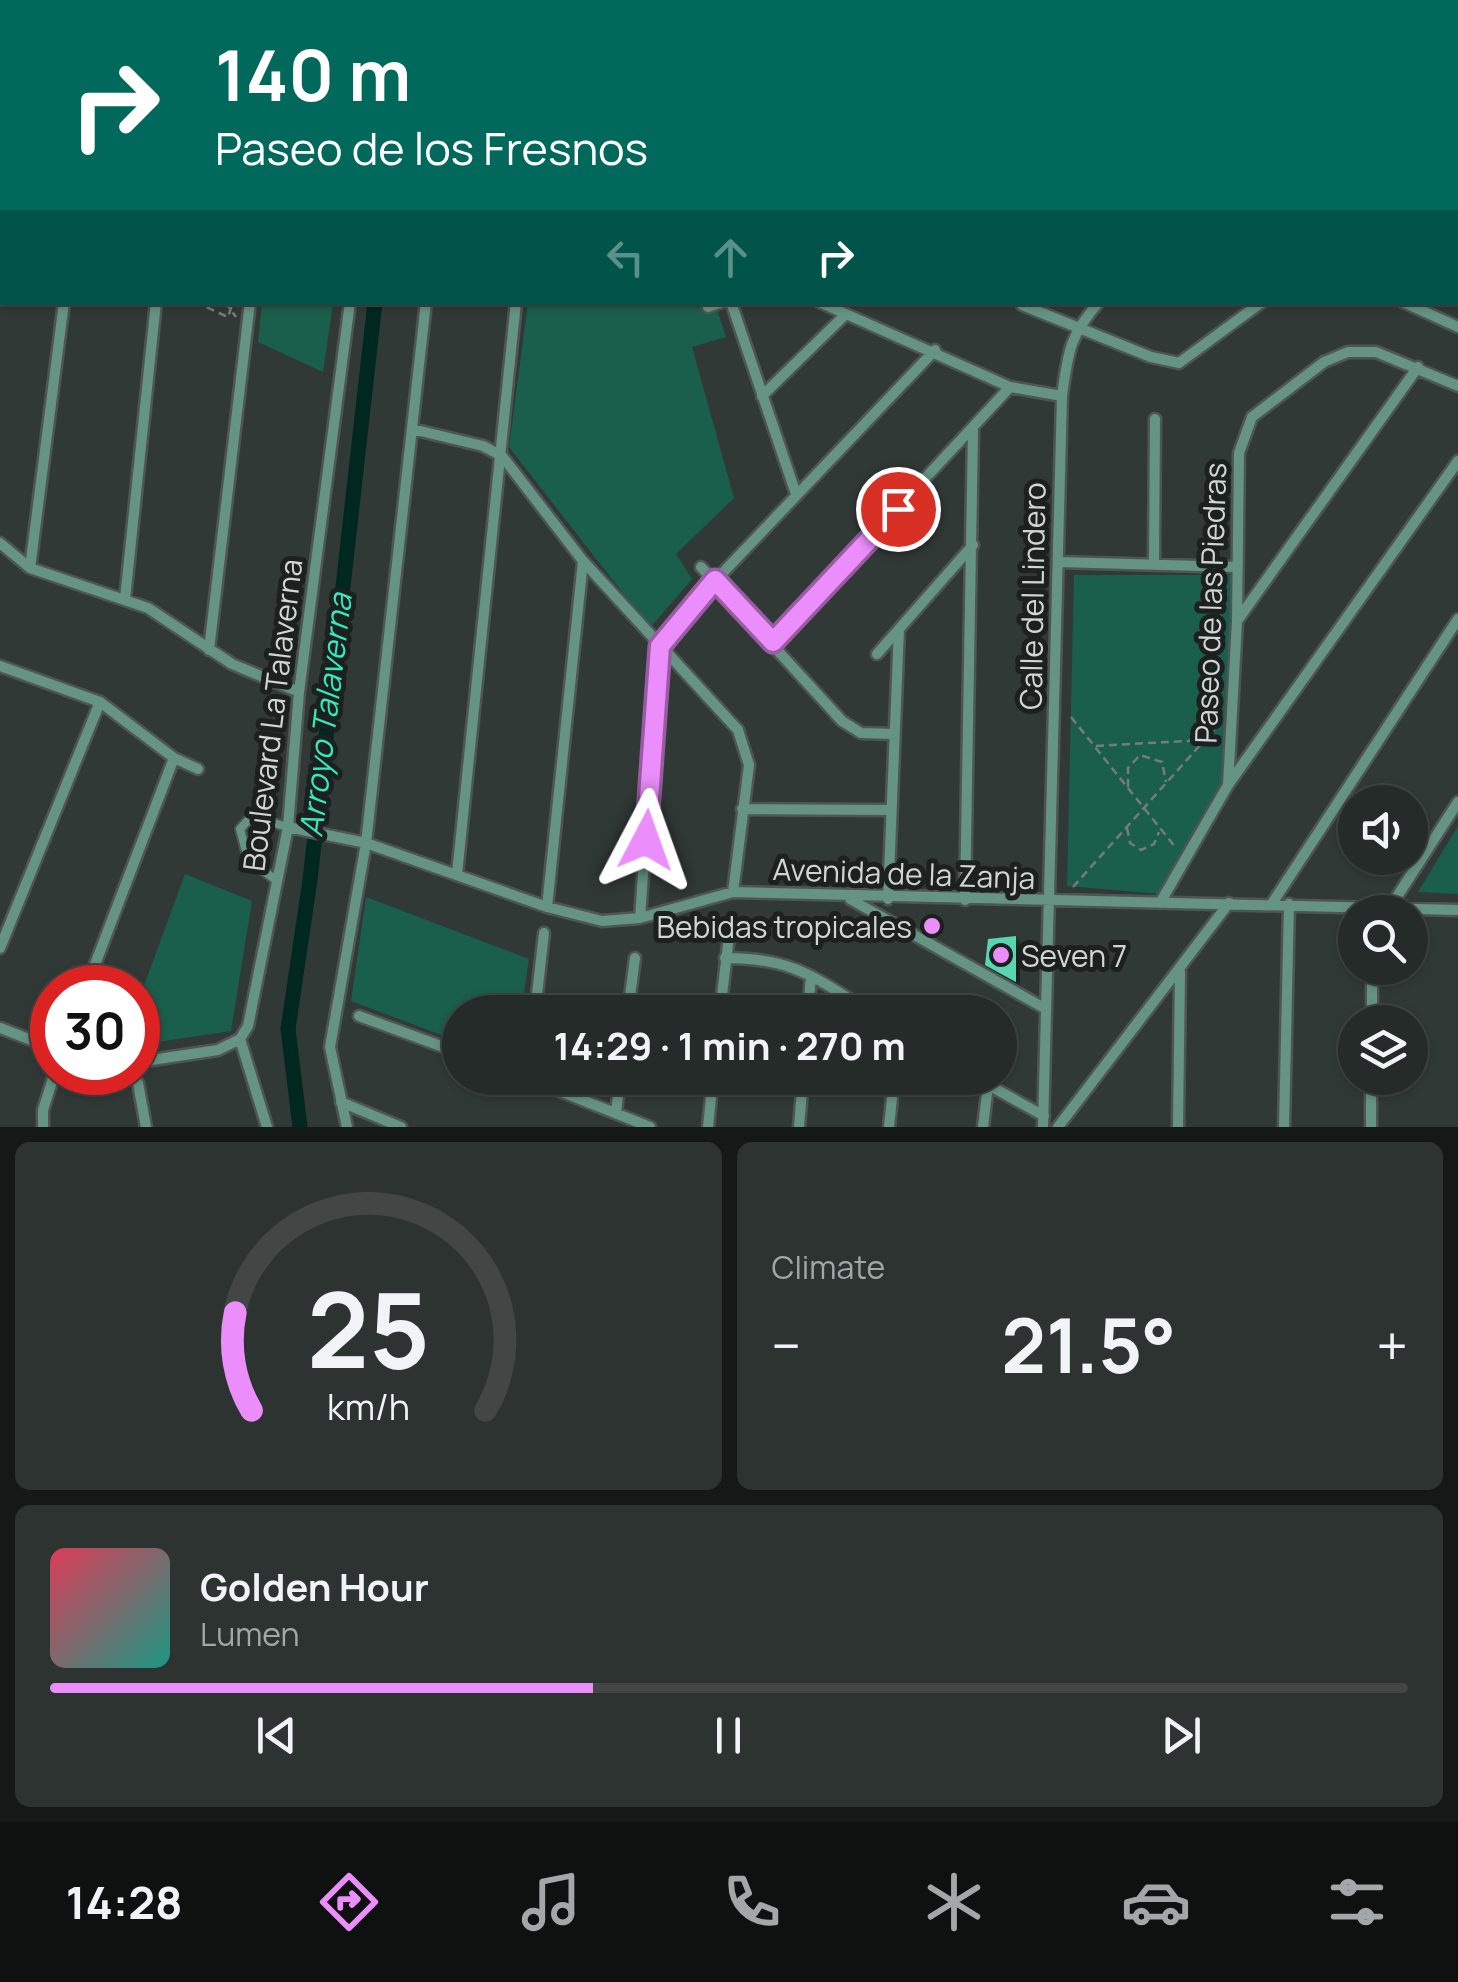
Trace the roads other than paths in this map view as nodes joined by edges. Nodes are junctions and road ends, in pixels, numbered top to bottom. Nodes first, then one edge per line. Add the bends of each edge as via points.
1 (64, 305) edge
2 (156, 305) edge
3 (250, 305) edge
4 (350, 305) edge
5 (426, 305) edge
6 (516, 305) edge
7 (714, 305) edge
8 (732, 305) edge
9 (826, 305) edge
10 (1022, 305) dead end
11 (1096, 305) edge
12 (1258, 305) edge
13 (1410, 305) edge
14 (708, 307) dead end
15 (846, 314) junction
16 (1458, 326) edge
17 (1076, 327) junction
18 (935, 350) junction
19 (1418, 367) junction
20 (1458, 386) edge
21 (1010, 387) junction
22 (762, 396) junction
23 (1062, 396) junction
24 (1155, 419) dead end
25 (412, 430) junction
26 (973, 430) junction
27 (502, 456) junction
28 (1458, 461) edge
29 (796, 494) junction
30 (0, 543) edge
31 (974, 544) junction
32 (583, 561) junction
33 (1059, 562) junction
34 (1154, 564) junction
35 (1235, 566) junction
36 (701, 567) dead end
37 (30, 568) junction
38 (715, 580) junction
39 (125, 599) junction
40 (1458, 619) edge
41 (1237, 622) junction
42 (899, 629) junction
43 (773, 642) junction
44 (660, 646) junction
45 (209, 650) junction
46 (877, 654) dead end
47 (2, 666) edge
48 (0, 680) edge
49 (300, 692) junction
50 (100, 702) junction
51 (894, 734) junction
52 (174, 758) junction
53 (198, 769) dead end
54 (1228, 786) junction
55 (1458, 802) edge
56 (742, 810) junction
57 (891, 810) junction
58 (288, 826) junction
59 (366, 843) junction
60 (457, 874) junction
61 (277, 881) junction
62 (733, 892) junction
63 (1398, 895) edge
64 (849, 898) junction
65 (888, 899) junction
66 (965, 900) junction
67 (1049, 902) junction
68 (1160, 903) junction
69 (1228, 903) junction
70 (1289, 904) junction
71 (1271, 905) junction
72 (547, 907) junction
73 (1338, 908) edge
74 (1428, 908) edge
75 (1458, 910) edge
76 (640, 918) junction
77 (544, 933) dead end
78 (729, 936) dead end
79 (0, 948) edge
80 (635, 958) dead end
81 (725, 958) junction
82 (95, 965) edge
83 (1180, 971) junction
84 (811, 976) junction
85 (537, 995) edge
86 (630, 995) edge
87 (722, 995) edge
88 (809, 995) edge
89 (843, 995) edge
90 (1046, 1010) junction
91 (359, 1016) dead end
92 (0, 1028) edge
93 (240, 1039) junction
94 (30, 1040) edge
95 (442, 1046) edge
96 (160, 1059) edge
97 (48, 1095) edge
98 (140, 1095) edge
99 (571, 1095) edge
100 (618, 1095) edge
101 (711, 1095) edge
102 (802, 1095) edge
103 (892, 1095) edge
104 (987, 1095) edge
105 (1004, 1095) edge
106 (1372, 1095) edge
107 (341, 1102) junction
108 (616, 1113) junction
109 (1044, 1121) edge
110 (43, 1127) edge
111 (146, 1127) edge
112 (266, 1127) edge
113 (348, 1127) edge
114 (401, 1127) edge
115 (650, 1127) edge
116 (708, 1127) edge
117 (799, 1127) edge
118 (889, 1127) edge
119 (983, 1127) edge
120 (1058, 1127) edge
121 (1178, 1127) edge
122 (1284, 1127) edge
123 (1371, 1127) edge

1 - 37 street
2 - 39 street
3 - 45 street
4 - 49 street, Boulevard La Talaverna
5 - 25 street
6 - 27 street
7 - 14 street
8 - 22 street
9 - 15 street
10 - 17 street
11 - 17 street, Calle del Lindero
12 - 17 street via 1179,363
13 - 16 street
15 - 18 street
15 - 22 street
17 - 23 street, Calle del Lindero
18 - 21 street
18 - 29 street
19 - 20 street, Paseo de las Piedras
19 - 35 street, Paseo de las Piedras via 1376,352 1348,352 1324,362 1252,418 1239,452
19 - 41 street
21 - 23 street
21 - 26 street
22 - 29 street
23 - 33 street, Calle del Lindero
24 - 34 street
25 - 27 street
25 - 59 street
26 - 31 street
26 - 43 street
27 - 32 street
27 - 60 street
28 - 54 street
29 - 38 street
30 - 37 street
31 - 42 street
31 - 66 street
32 - 44 street
32 - 72 street
33 - 34 street
33 - 67 street, Calle del Lindero
34 - 35 street
35 - 41 street, Paseo de las Piedras
36 - 38 street
37 - 39 street
38 - 43 street
38 - 44 street
39 - 45 street
40 - 71 street
41 - 54 street, Paseo de las Piedras
42 - 46 street
42 - 51 street
43 - 51 street via 852,730
44 - 56 street via 738,730 749,765
44 - 76 street
45 - 49 street
47 - 48 street
47 - 50 street
49 - 58 street, Boulevard La Talaverna
50 - 52 street
50 - 79 street
51 - 57 street
52 - 53 street
52 - 82 street
54 - 68 street
55 - 63 street
56 - 57 street
56 - 62 street
57 - 65 street
58 - 59 street, Avenida de la Zanja
58 - 61 street, Boulevard La Talaverna
58 - 61 lane via 251,818 240,830 248,859
59 - 60 street, Avenida de la Zanja
59 - 107 street via 330,1047
60 - 72 street, Avenida de la Zanja
61 - 93 street, Boulevard La Talaverna
62 - 64 street, Avenida de la Zanja
62 - 76 street, Avenida de la Zanja
64 - 65 street, Avenida de la Zanja
64 - 90 street
65 - 66 street, Avenida de la Zanja
66 - 67 street, Avenida de la Zanja
67 - 68 street, Avenida de la Zanja
67 - 90 street, Calle del Lindero
68 - 69 street, Avenida de la Zanja
69 - 71 street, Avenida de la Zanja
69 - 83 street
70 - 71 street, Avenida de la Zanja
70 - 73 street, Avenida de la Zanja
70 - 122 street
72 - 76 street, Avenida de la Zanja via 602,921
74 - 75 street, Avenida de la Zanja
77 - 85 street
78 - 81 street
80 - 86 street
81 - 84 street via 769,958
81 - 87 street
83 - 120 street
83 - 121 street
84 - 88 street
84 - 89 street
90 - 109 street, Calle del Lindero
91 - 95 street
92 - 94 street
93 - 96 street via 218,1050
93 - 112 street
97 - 110 street
98 - 111 street
99 - 108 street
100 - 108 street
101 - 116 street
102 - 117 street
103 - 118 street
104 - 119 street
105 - 109 street
106 - 123 street
107 - 113 street
107 - 114 street
108 - 115 street

